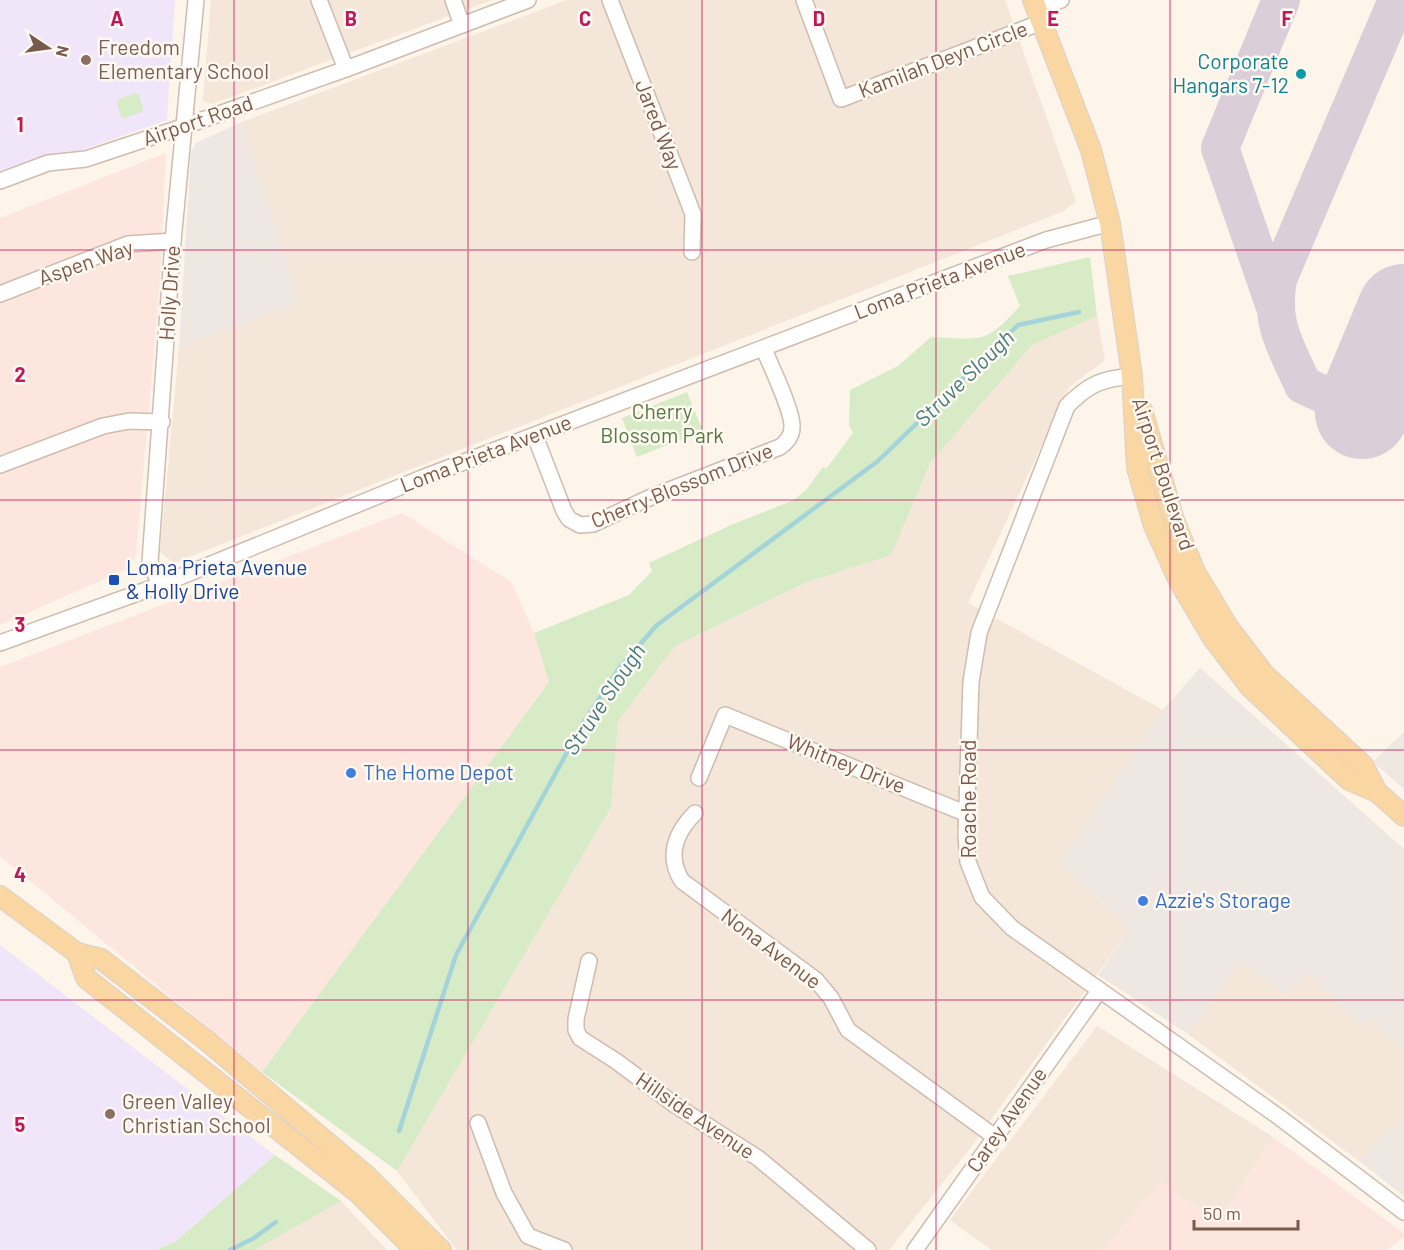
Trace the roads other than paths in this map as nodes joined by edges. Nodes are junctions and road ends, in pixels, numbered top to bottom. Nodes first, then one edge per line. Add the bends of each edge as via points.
1 (196, 0) edge
2 (320, 0) edge
3 (453, 0) edge
4 (528, 0) edge
5 (609, 0) edge
6 (804, 0) edge
7 (1061, 0) edge
8 (1037, 11) edge
9 (462, 25) junction
10 (345, 69) junction
11 (186, 126) junction
12 (0, 181) edge
13 (1110, 223) junction
14 (173, 241) junction
15 (692, 252) dead end
16 (0, 294) edge
17 (764, 350) junction
18 (1132, 376) junction
19 (162, 422) junction
20 (535, 436) junction
21 (0, 465) edge
22 (160, 585) junction
23 (0, 643) edge
24 (699, 778) dead end
25 (695, 813) dead end
26 (967, 814) junction
27 (1404, 816) edge
28 (0, 897) edge
29 (77, 953) junction
30 (589, 961) dead end
31 (1099, 991) junction
32 (478, 1123) dead end
33 (994, 1137) junction
34 (1404, 1212) edge
35 (415, 1250) edge
36 (441, 1250) edge
37 (564, 1250) edge
38 (868, 1250) edge
39 (915, 1250) edge

1 - 11 street, Holly Drive
2 - 10 street
3 - 9 street
4 - 9 street, Airport Road
5 - 15 street, Jared Way via 693,214
6 - 8 street, Kamilah Deyn Circle via 841,99
7 - 8 street
8 - 13 main road, Airport Boulevard via 1091,150
9 - 10 street, Airport Road
10 - 11 street, Airport Road
11 - 12 street, Airport Road via 86,159 48,163
11 - 14 street, Holly Drive
13 - 17 street, Loma Prieta Avenue via 1046,240
13 - 18 main road, Airport Boulevard
14 - 16 street, Aspen Way via 128,244
14 - 19 street, Holly Drive
17 - 20 street, Loma Prieta Avenue
17 - 20 street, Cherry Blossom Drive via 792,420 787,442 593,524 580,525 566,516
18 - 26 street, Roache Road via 1104,379 1083,390 1067,406 979,633 971,682
18 - 27 main road, Airport Boulevard via 1137,468 1154,526 1179,581 1212,636 1250,687 1349,780 1377,792
19 - 21 street via 129,421 102,426
19 - 22 street, Holly Drive via 150,562
20 - 22 street, Loma Prieta Avenue via 423,477
22 - 23 street, Loma Prieta Avenue
24 - 26 street, Whitney Drive via 725,715
25 - 33 street, Nona Avenue via 684,824 675,844 674,864 682,881 816,980 848,1030
26 - 31 street, Roache Road via 970,872 988,905 1012,928
28 - 29 main road
29 - 35 main road via 86,978 357,1192
29 - 36 main road via 101,959 207,1041 368,1177
30 - 38 street, Hillside Avenue via 576,1019 580,1038 758,1158
31 - 33 street, Carey Avenue
31 - 34 street, Roache Road via 1279,1117
32 - 37 street via 504,1193 528,1236
33 - 39 street, Carey Avenue

